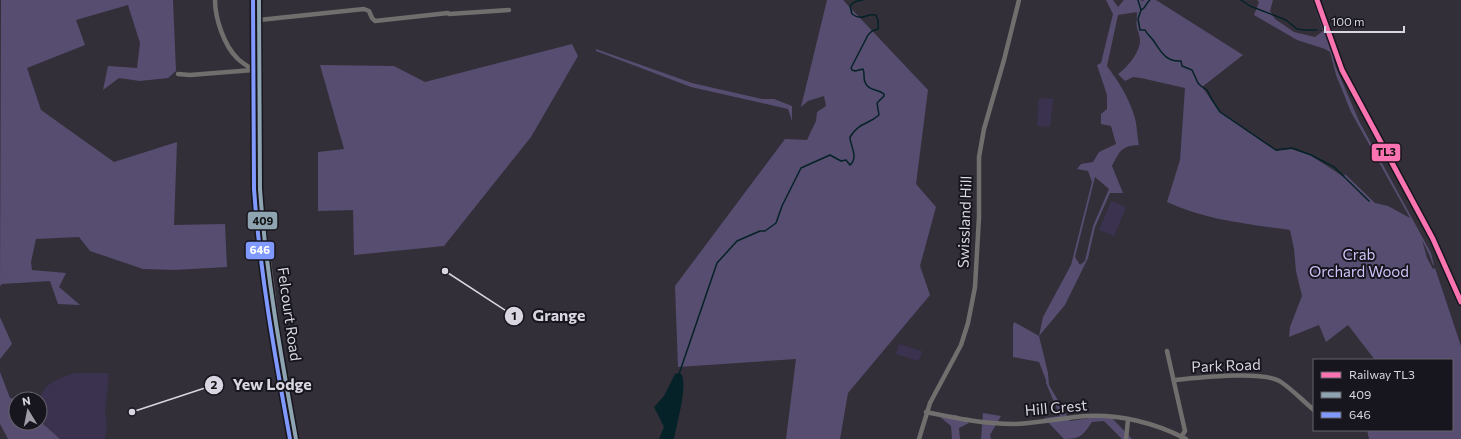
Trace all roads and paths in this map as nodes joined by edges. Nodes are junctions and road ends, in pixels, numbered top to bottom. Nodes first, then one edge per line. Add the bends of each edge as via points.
1 (215, 0) edge
2 (259, 0) edge
3 (1019, 0) edge
4 (509, 10) dead end
5 (259, 20) junction
6 (257, 69) junction
7 (178, 74) dead end
8 (1166, 351) dead end
9 (1174, 380) junction
10 (1313, 409) edge
11 (926, 412) junction
12 (1128, 420) junction
13 (1183, 438) edge
14 (296, 439) edge
15 (919, 439) edge
16 (1126, 439) edge

1 - 6 street via 220,26 231,50 237,59
2 - 5 street, Felcourt Road
3 - 11 street, Swissland Hill via 984,129 979,157 975,287 968,323 961,345
4 - 5 street via 448,13 375,21 369,11 364,9
5 - 6 street, Felcourt Road
6 - 7 street
6 - 14 street, Felcourt Road via 262,215 281,358
8 - 9 street, Park Road
9 - 10 street, Park Road via 1256,376 1271,378 1281,382
9 - 13 street, Park Road via 1185,431
11 - 12 street, Hill Crest via 978,422 1013,424 1087,416 1112,416
11 - 15 street, Swissland Hill
12 - 13 street, Hill Crest via 1152,425
12 - 16 street

